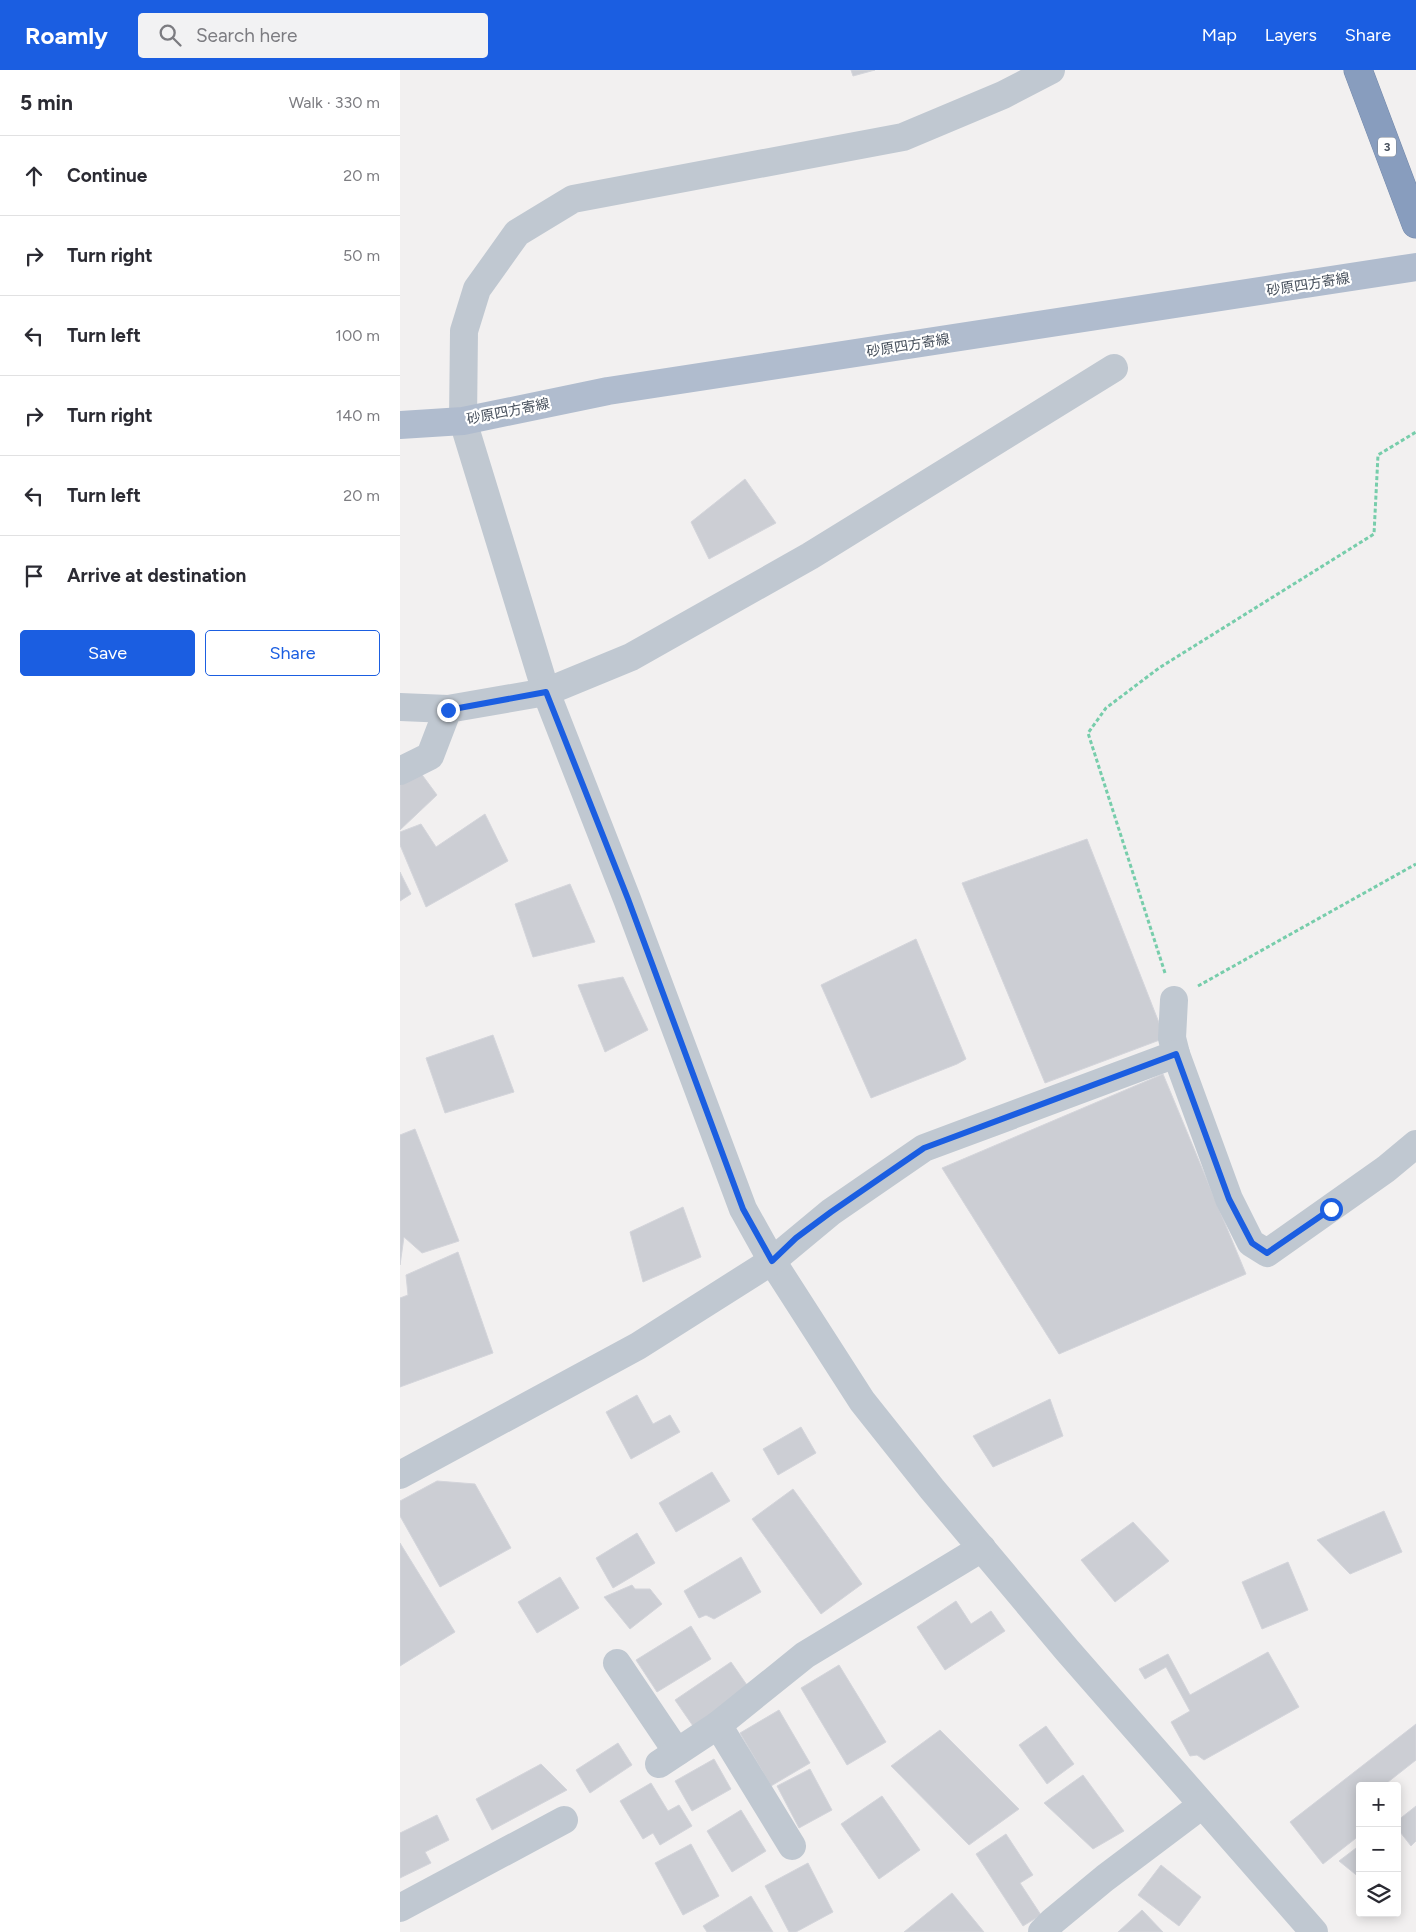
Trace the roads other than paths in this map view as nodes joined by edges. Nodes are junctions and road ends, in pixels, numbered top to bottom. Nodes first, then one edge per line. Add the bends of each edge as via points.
1 (1051, 70) edge
2 (1358, 70) edge
3 (1416, 224) edge
4 (1416, 267) edge
5 (1114, 368) dead end
6 (463, 421) junction
7 (400, 426) edge
8 (546, 692) junction
9 (400, 706) edge
10 (448, 710) junction
11 (400, 771) edge
12 (1174, 1000) road end
13 (1176, 1054) junction
14 (1416, 1144) edge
15 (772, 1261) junction
16 (400, 1475) edge
17 (982, 1548) junction
18 (618, 1663) dead end
19 (718, 1725) junction
20 (1202, 1805) junction
21 (564, 1820) dead end
22 (792, 1846) dead end
23 (400, 1908) edge
24 (1042, 1932) edge
25 (1314, 1932) edge

1 - 6 street via 1003,95 903,137 573,200 517,233 477,289 464,332
2 - 3 highway, 3
4 - 6 main road, 砂原四方寄線 via 608,391
5 - 8 street via 793,566 632,657
6 - 7 main road, 砂原四方寄線
6 - 8 street
8 - 10 street
8 - 15 street via 628,899 743,1209
9 - 10 street
10 - 11 street via 430,756
12 - 13 street via 1172,1038
13 - 14 street via 1229,1199 1252,1243 1267,1253
13 - 15 street via 924,1148 796,1238
15 - 16 street via 638,1346
15 - 17 street via 862,1401
17 - 19 street via 805,1655
17 - 20 street
18 - 19 street via 668,1758
19 - 22 street
20 - 24 street via 1105,1878
20 - 25 street
21 - 23 street

